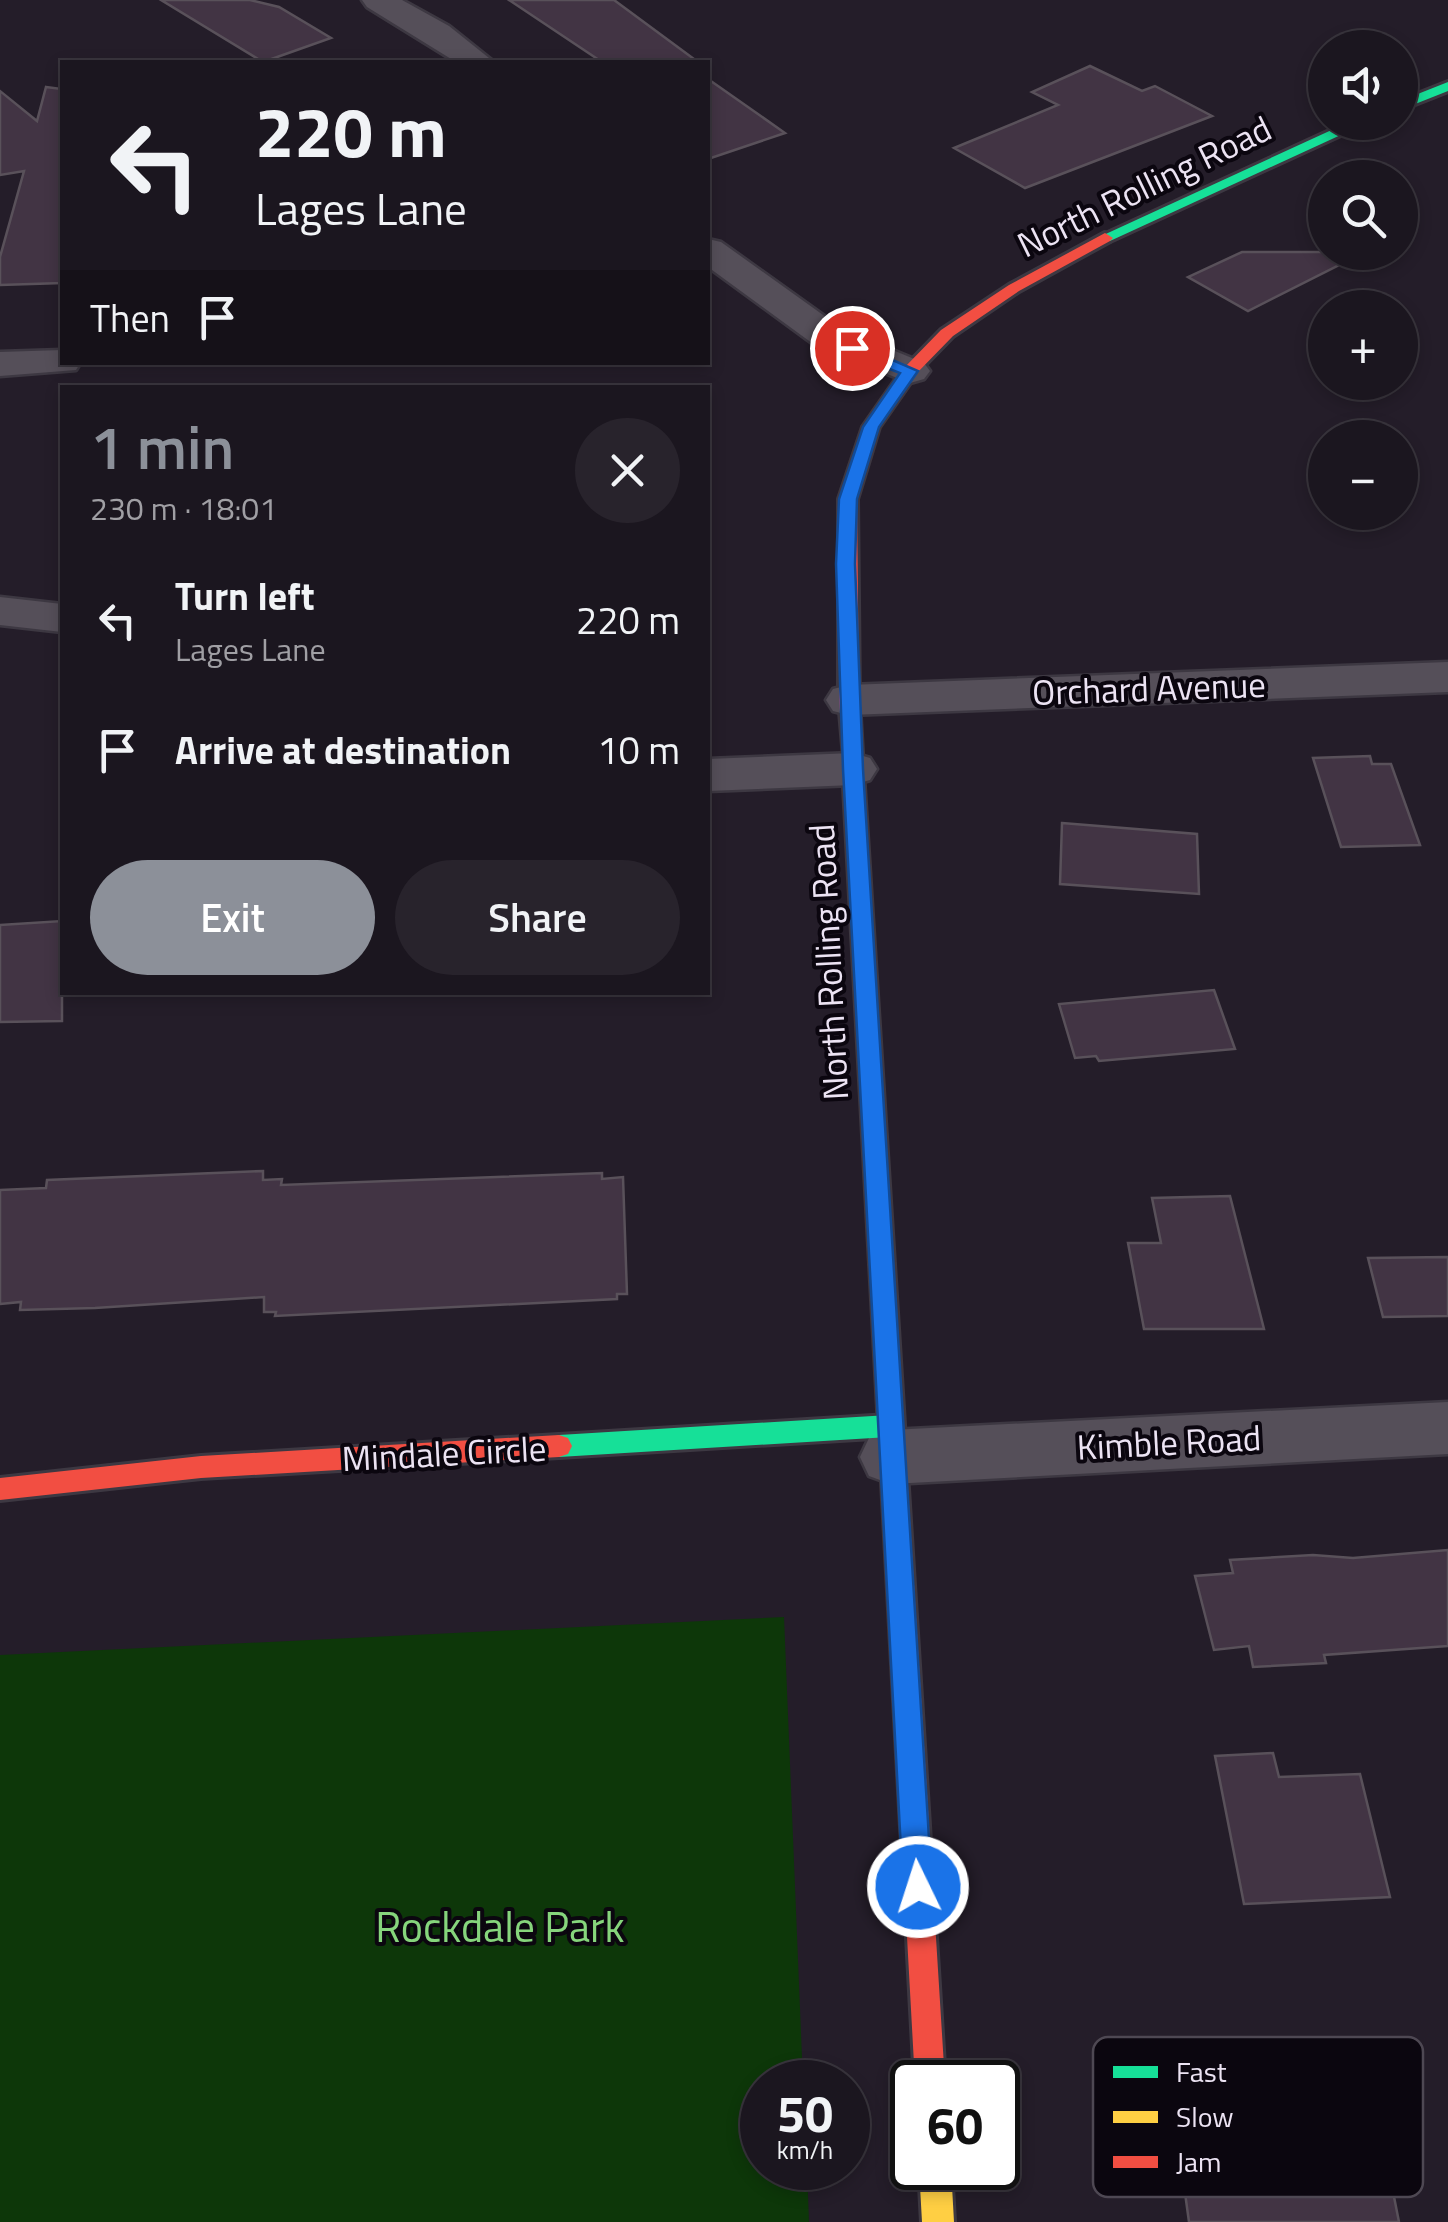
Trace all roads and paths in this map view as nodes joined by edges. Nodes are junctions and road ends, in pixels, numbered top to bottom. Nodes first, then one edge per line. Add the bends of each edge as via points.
1 (440, 5) dead end
2 (393, 8) edge
3 (474, 60) edge
4 (1448, 86) edge
5 (1418, 98) edge
6 (1321, 140) edge
7 (710, 253) edge
8 (60, 362) edge
9 (0, 364) edge
10 (910, 371) junction
11 (0, 611) edge
12 (60, 618) edge
13 (1448, 677) edge
14 (849, 700) junction
15 (853, 769) junction
16 (710, 774) edge
17 (1448, 1428) edge
18 (890, 1441) junction
19 (0, 1490) edge
20 (929, 2060) edge
21 (936, 2190) edge
22 (938, 2222) edge

1 - 2 street
2 - 3 street
4 - 5 main road
6 - 10 main road, North Rolling Road via 1062,262 947,334
7 - 10 street via 741,295
8 - 9 street
10 - 14 main road, North Rolling Road via 871,427 848,499
11 - 12 street
13 - 14 street, Orchard Avenue
14 - 15 main road, North Rolling Road
15 - 16 street
15 - 18 main road, North Rolling Road
17 - 18 street, Kimble Road
18 - 19 main road, Mindale Circle via 201,1468
18 - 20 main road, North Rolling Road
21 - 22 main road

